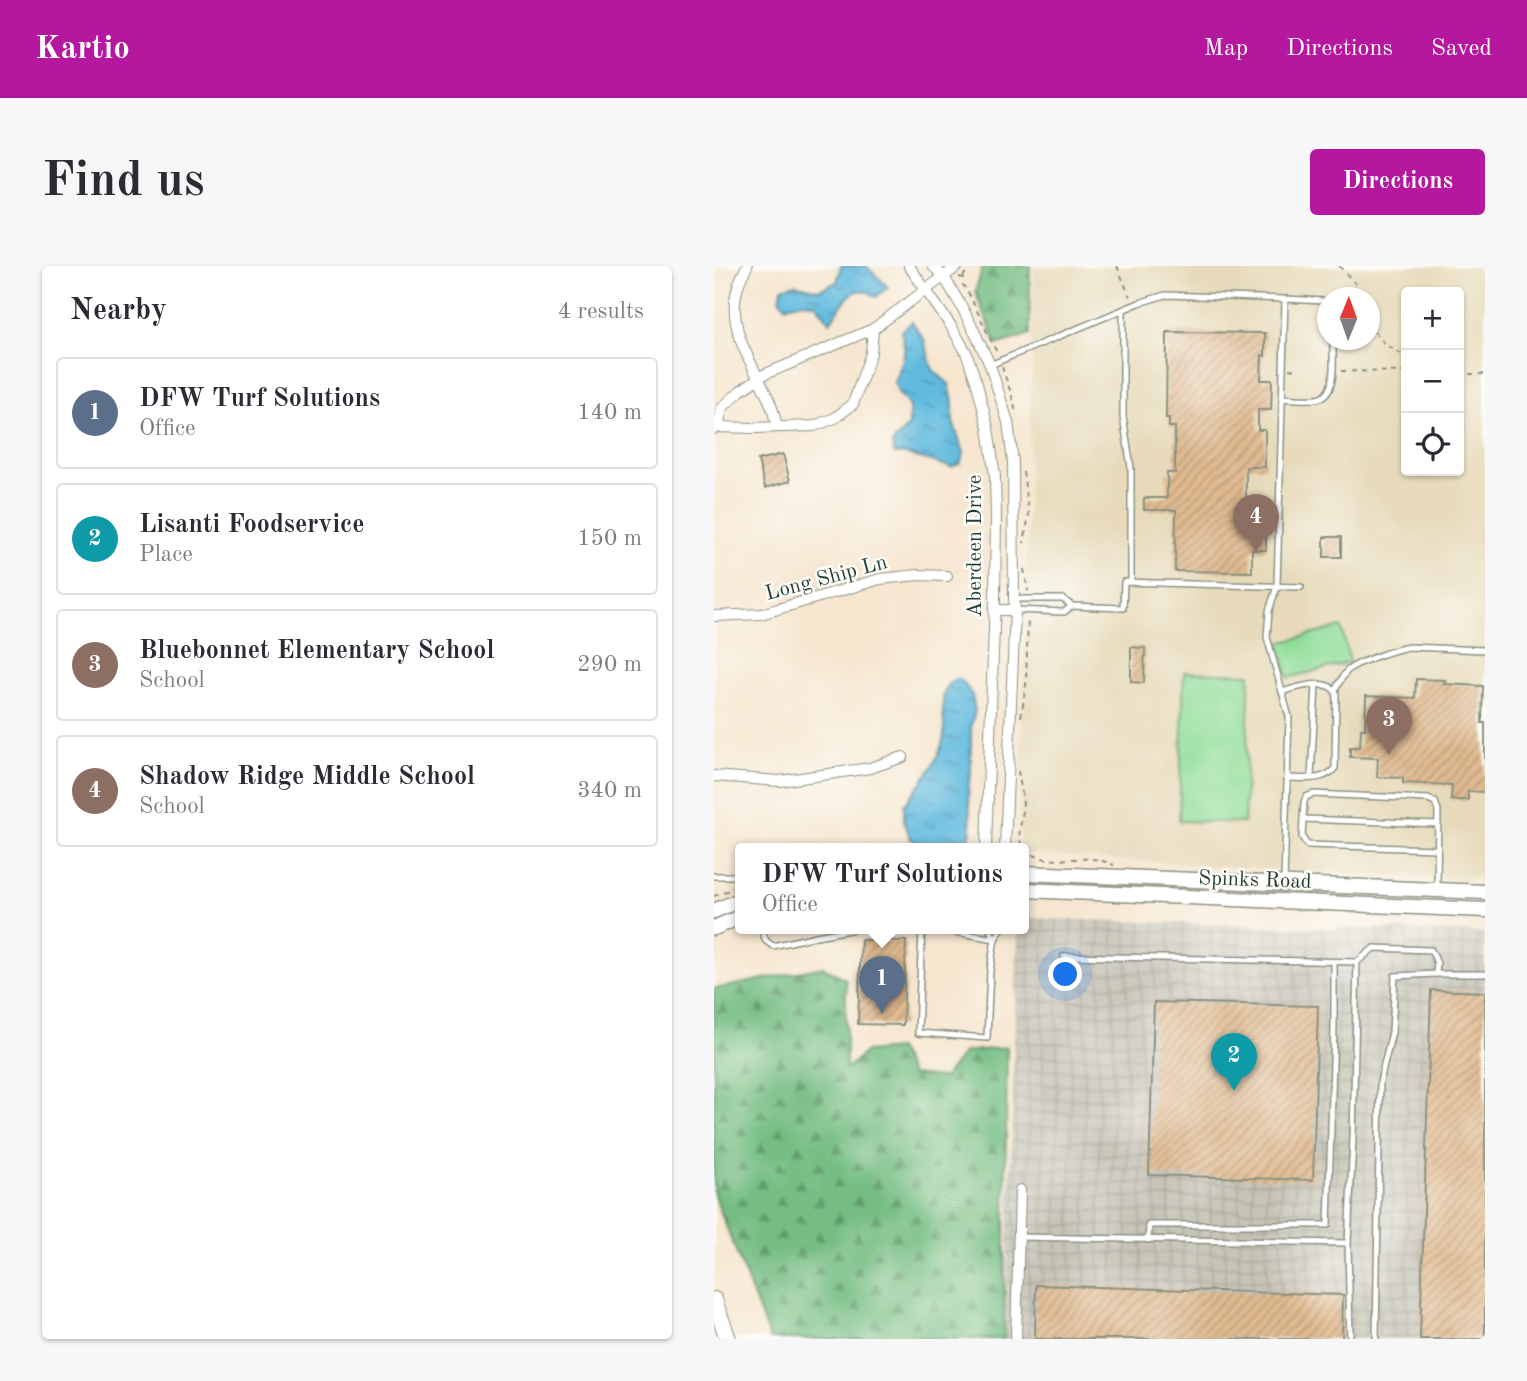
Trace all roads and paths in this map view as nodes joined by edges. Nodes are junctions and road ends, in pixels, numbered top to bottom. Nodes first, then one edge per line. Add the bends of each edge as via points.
1 (747, 266) edge
2 (909, 266) edge
3 (933, 266) edge
4 (958, 266) edge
5 (973, 266) edge
6 (1117, 266) edge
7 (1339, 266) edge
8 (944, 277) junction
9 (963, 278) dead end
10 (1357, 287) edge
11 (925, 290) junction
12 (1285, 299) junction
13 (1317, 301) edge
14 (1133, 305) junction
15 (1123, 310) junction
16 (873, 329) junction
17 (1380, 339) edge
18 (1333, 350) edge
19 (1401, 353) edge
20 (990, 365) junction
21 (1332, 370) junction
22 (1401, 372) edge
23 (1464, 374) edge
24 (1485, 374) edge
25 (758, 379) junction
26 (1282, 398) junction
27 (777, 427) junction
28 (716, 428) edge
29 (947, 576) dead end
30 (1131, 582) junction
31 (1277, 586) junction
32 (1301, 587) dead end
33 (994, 604) junction
34 (1015, 604) junction
35 (1072, 606) junction
36 (714, 615) edge
37 (1485, 650) edge
38 (1316, 685) junction
39 (1335, 690) junction
40 (1282, 692) junction
41 (903, 757) dead end
42 (714, 776) edge
43 (1287, 778) junction
44 (1311, 778) junction
45 (1303, 819) junction
46 (1438, 824) junction
47 (986, 843) edge
48 (1005, 843) edge
49 (1437, 849) junction
50 (1029, 853) edge
51 (1112, 864) dead end
52 (1029, 873) edge
53 (714, 876) edge
54 (735, 876) edge
55 (1284, 884) junction
56 (735, 886) edge
57 (1029, 890) edge
58 (1437, 890) junction
59 (1485, 892) edge
60 (714, 896) edge
61 (735, 902) edge
62 (1283, 902) junction
63 (1437, 908) junction
64 (1485, 910) edge
65 (714, 911) edge
66 (735, 919) edge
67 (714, 929) edge
68 (763, 934) edge
69 (827, 934) edge
70 (922, 934) edge
71 (966, 934) edge
72 (992, 934) edge
73 (998, 934) edge
74 (995, 939) junction
75 (1064, 956) dead end
76 (1334, 962) junction
77 (1357, 962) junction
78 (1436, 974) junction
79 (1485, 974) edge
80 (1020, 1190) dead end
81 (1019, 1237) junction
82 (1148, 1240) junction
83 (1348, 1243) junction
84 (714, 1300) edge
85 (728, 1339) edge
86 (1016, 1339) edge
87 (1350, 1339) edge
88 (1376, 1339) edge

1 - 25 street via 734,310 746,357
2 - 11 street, Aberdeen Drive
3 - 8 street, Aberdeen Drive
4 - 8 street
5 - 9 path
6 - 14 path
7 - 10 path
8 - 11 street
8 - 20 street, Aberdeen Drive
11 - 16 street
11 - 33 street, Aberdeen Drive via 966,352 988,428 995,476
12 - 13 lane
12 - 14 lane via 1165,295
12 - 26 lane
14 - 15 lane
15 - 20 lane
15 - 30 lane
16 - 25 street
16 - 27 street via 871,353 853,404 814,426
17 - 19 path
18 - 21 lane
20 - 34 street, Aberdeen Drive via 1008,422 1013,462
21 - 22 path
21 - 26 lane via 1330,391 1324,397
23 - 24 path
25 - 27 street
25 - 28 street via 722,408
26 - 31 lane
27 - 28 street
29 - 36 street, Long Ship Ln via 880,579 761,614
30 - 31 lane
30 - 35 lane via 1124,582 1123,608
31 - 32 lane
31 - 40 lane via 1267,637
33 - 34 street
33 - 47 street, Aberdeen Drive
34 - 35 lane via 1062,599
34 - 35 lane via 1064,612
34 - 48 street, Aberdeen Drive
37 - 39 lane via 1401,648 1348,670
38 - 39 lane via 1331,685
38 - 40 lane
38 - 44 lane
39 - 44 lane via 1335,768 1328,775
40 - 43 lane via 1289,717
41 - 42 street via 870,768 780,781
43 - 44 lane
43 - 55 lane
45 - 46 lane
45 - 46 lane via 1306,797 1313,794 1428,799 1437,805
45 - 49 lane via 1302,837 1313,846
46 - 49 lane
49 - 58 lane
50 - 51 path via 1047,860 1094,859
52 - 55 main road, Spinks Road
53 - 54 lane
55 - 58 main road, Spinks Road
55 - 62 main road
56 - 60 path
57 - 62 main road, Spinks Road
58 - 59 main road, Spinks Road
58 - 63 main road
61 - 65 main road
62 - 63 main road, Spinks Road
63 - 64 main road, Spinks Road
66 - 67 main road
68 - 69 lane via 774,946
70 - 74 lane via 918,1033 987,1038
71 - 74 lane
72 - 74 lane
73 - 74 lane
75 - 76 lane
76 - 77 lane
76 - 82 lane via 1328,1225 1149,1225
77 - 78 lane via 1374,948 1431,950
77 - 83 lane
78 - 79 lane
78 - 88 lane via 1395,976 1392,1032 1380,1082
80 - 81 street
81 - 82 lane
81 - 86 street
82 - 83 lane
83 - 87 lane
84 - 85 main road

